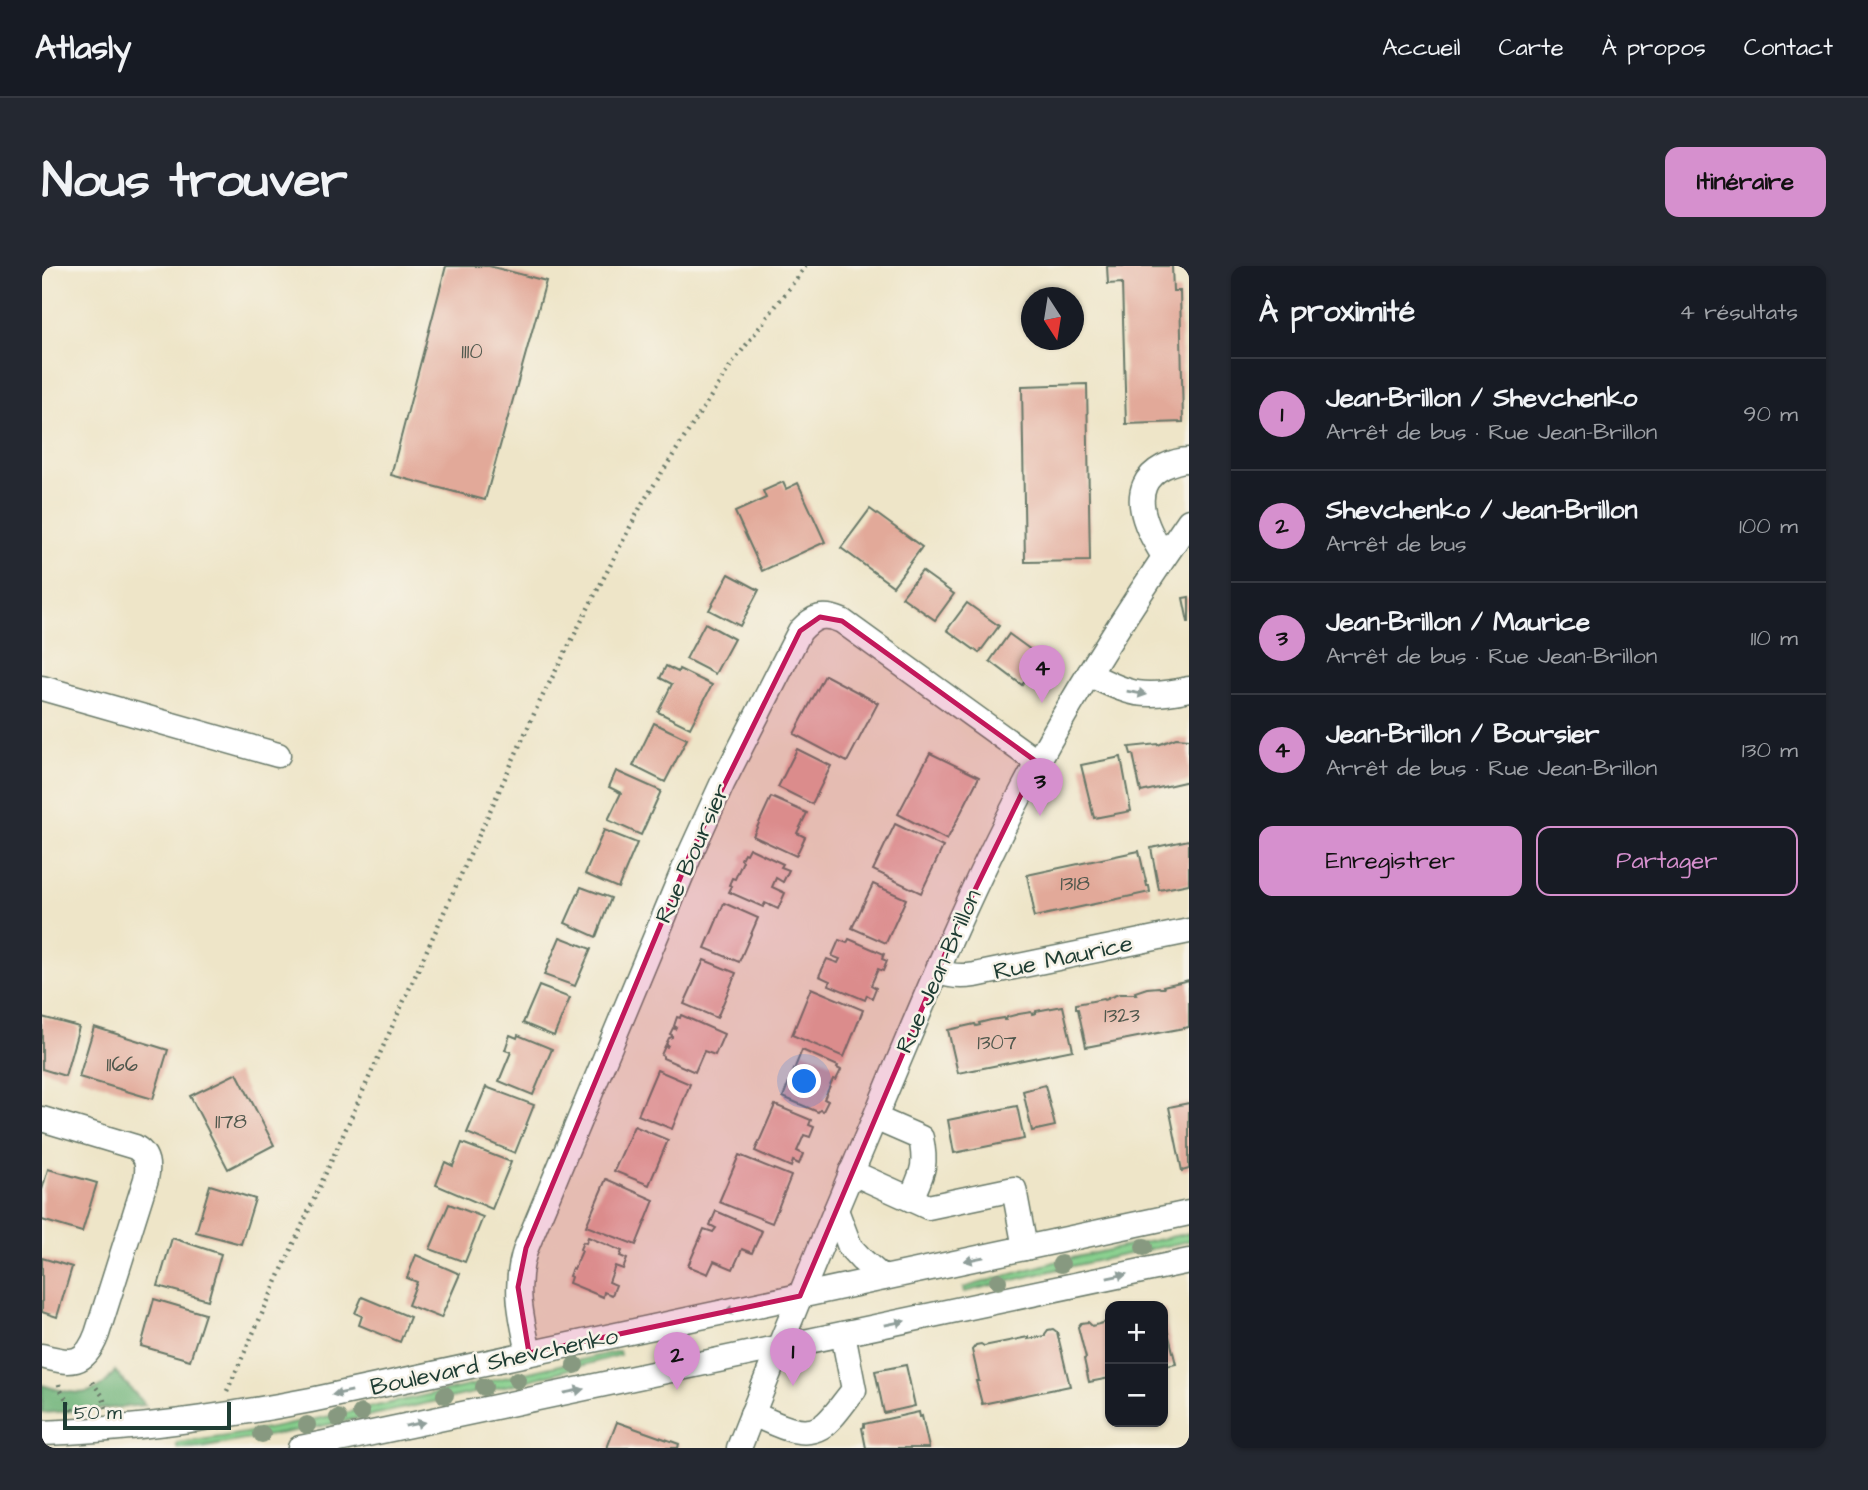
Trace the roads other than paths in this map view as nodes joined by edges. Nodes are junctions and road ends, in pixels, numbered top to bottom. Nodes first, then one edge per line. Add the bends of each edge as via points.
1 (1189, 460) edge
2 (1189, 521) edge
3 (1164, 556) junction
4 (1089, 674) junction
5 (42, 688) edge
6 (1189, 689) edge
7 (278, 755) dead end
8 (1038, 762) junction
9 (1189, 931) edge
10 (938, 971) junction
11 (875, 1118) junction
12 (42, 1119) edge
13 (851, 1172) junction
14 (911, 1199) junction
15 (835, 1210) junction
16 (1189, 1213) edge
17 (1025, 1248) junction
18 (1189, 1261) edge
19 (883, 1278) junction
20 (800, 1296) junction
21 (843, 1334) junction
22 (780, 1348) junction
23 (529, 1353) junction
24 (42, 1356) edge
25 (752, 1414) junction
26 (114, 1429) edge
27 (42, 1433) edge
28 (300, 1448) edge
29 (739, 1448) edge

1 - 3 street via 1167,464 1145,482 1141,498 1145,522
2 - 3 street, Rue Jean-Brillon
3 - 4 street, Rue Jean-Brillon
4 -> 6 street via 1130,693
4 - 8 street, Rue Jean-Brillon
5 - 7 street
8 - 10 street, Rue Jean-Brillon
8 - 23 street, Rue Boursier via 842,621 820,617 800,631 691,852 531,1234 519,1278
9 - 10 street, Rue Maurice via 975,975
10 - 11 street, Rue Jean-Brillon
11 - 13 street, Rue Jean-Brillon
11 - 14 street via 921,1138 923,1171
12 - 24 street via 135,1147 148,1167 90,1350 69,1362
13 - 14 street
13 - 15 street, Rue Jean-Brillon
14 - 17 street via 928,1207 1014,1189
15 - 19 street via 850,1247
15 - 20 street, Rue Jean-Brillon
16 - 17 street, Boulevard Shevchenko
17 -> 19 street, Boulevard Shevchenko
21 -> 18 street, Boulevard Shevchenko
19 - 20 street, Boulevard Shevchenko
20 - 22 street, Rue Jean-Brillon
20 -> 23 street, Boulevard Shevchenko
21 - 22 street, Boulevard Shevchenko
21 - 25 street via 854,1390 824,1424 800,1432
22 - 25 street, Rue Jean-Brillon
28 -> 22 street, Boulevard Shevchenko
23 -> 26 street, Boulevard Shevchenko via 264,1409
25 - 29 street, Rue Jean-Brillon
26 - 27 street, Boulevard Shevchenko

